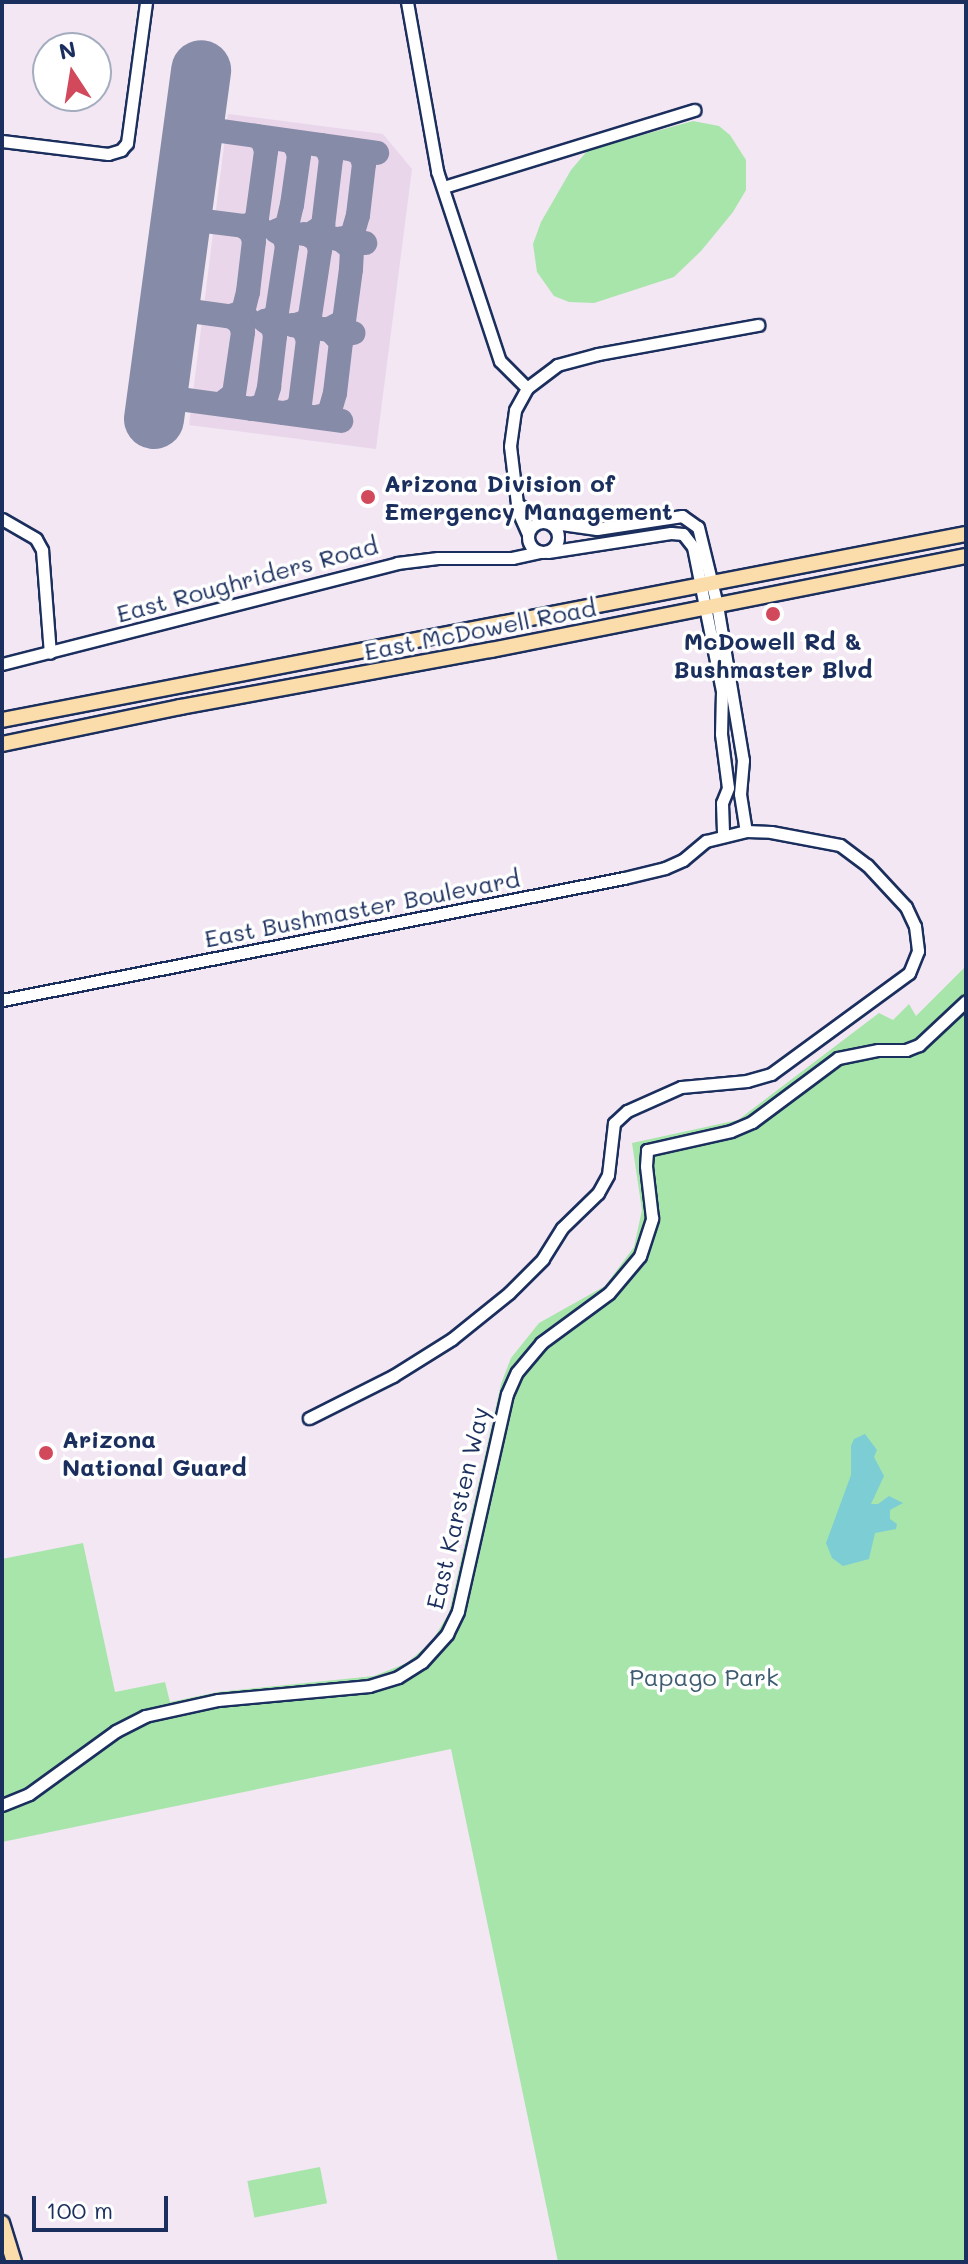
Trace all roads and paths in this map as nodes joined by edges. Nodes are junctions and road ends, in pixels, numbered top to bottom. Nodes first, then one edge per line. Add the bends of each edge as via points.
1 (146, 2) edge
2 (407, 2) edge
3 (694, 110) dead end
4 (2, 141) edge
5 (444, 187) junction
6 (758, 325) dead end
7 (527, 388) junction
8 (517, 504) junction
9 (2, 519) edge
10 (546, 522) junction
11 (528, 534) junction
12 (966, 534) edge
13 (544, 552) junction
14 (966, 556) edge
15 (505, 557) junction
16 (707, 587) junction
17 (711, 606) junction
18 (50, 653) junction
19 (2, 664) edge
20 (2, 720) edge
21 (2, 744) edge
22 (746, 831) junction
23 (723, 836) junction
24 (2, 1000) edge
25 (966, 1001) edge
26 (309, 1418) dead end
27 (2, 1805) edge
28 (2, 2223) edge
29 (14, 2262) edge

1 - 4 street via 127,143 121,150 108,154
2 - 5 street via 433,156
3 - 5 street
5 - 7 street via 500,361
6 - 7 street via 557,365
7 - 8 street via 511,423
8 - 10 street
8 - 11 street
9 - 18 street via 36,539 42,550
10 - 11 street via 532,525
10 - 13 street via 558,536 556,546
10 - 16 street via 597,529 682,516 701,532
11 - 13 street via 529,544
11 - 15 street via 522,546
12 - 16 main road, East McDowell Road
13 - 15 street, East Roughriders Road
13 - 16 street via 683,534
14 - 17 main road, East McDowell Road
15 - 18 street, East Roughriders Road via 397,563
16 - 17 street
16 - 20 main road, East McDowell Road
17 - 21 main road, East McDowell Road
17 - 22 street via 743,760 740,794
17 - 23 street via 728,771
18 - 19 street, East Roughriders Road
22 - 23 street, East Bushmaster Boulevard
22 - 26 street, East Bushmaster Boulevard via 840,845 867,865 906,907 915,926 918,951 909,973 771,1074 681,1087 627,1111 614,1123 608,1175 598,1193 509,1293 452,1339 393,1376
23 - 24 street, East Bushmaster Boulevard via 665,868 624,878
25 - 27 street, East Karsten Way via 919,1045 838,1058 752,1122 647,1150 652,1218 644,1247 621,1282 541,1343 517,1372 507,1394 458,1611 431,1655 411,1670 369,1686 218,1700 132,1720 51,1780
28 - 29 main road

